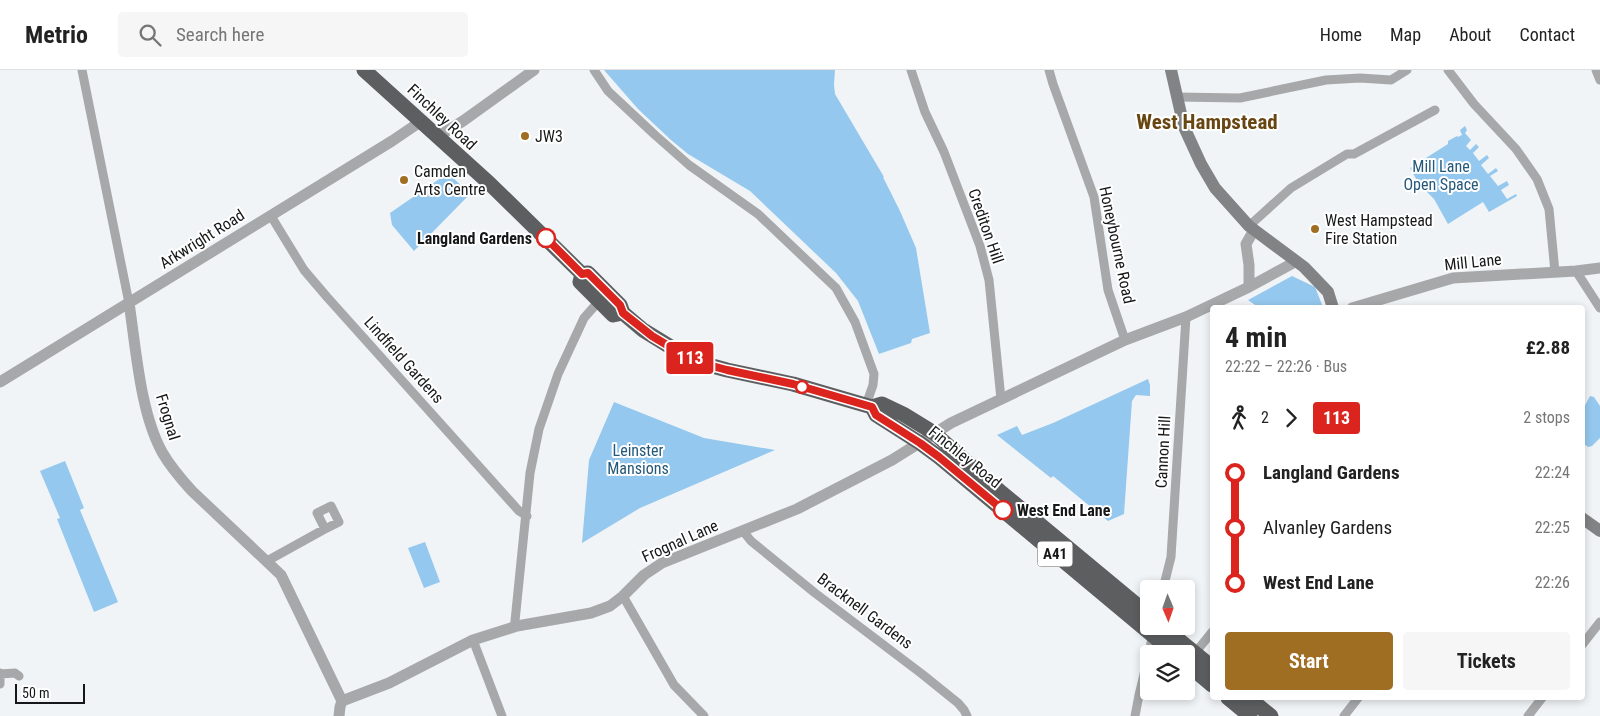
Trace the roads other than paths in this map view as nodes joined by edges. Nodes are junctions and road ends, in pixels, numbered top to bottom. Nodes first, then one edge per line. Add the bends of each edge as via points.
1 (82, 70) edge
2 (364, 70) edge
3 (534, 70) edge
4 (594, 70) edge
5 (911, 70) edge
6 (1049, 70) edge
7 (1171, 70) edge
8 (1407, 70) edge
9 (1448, 70) edge
10 (1596, 70) edge
11 (1600, 80) edge
12 (1177, 97) junction
13 (1435, 110) dead end
14 (420, 122) junction
15 (437, 136) junction
16 (271, 216) junction
17 (1251, 228) junction
18 (1295, 262) junction
19 (1600, 268) edge
20 (1576, 271) junction
21 (1555, 272) junction
22 (582, 274) junction
23 (1249, 287) junction
24 (599, 301) junction
25 (129, 303) junction
26 (1211, 305) edge
27 (1332, 305) edge
28 (1362, 305) edge
29 (1210, 306) edge
30 (1599, 306) edge
31 (623, 313) junction
32 (1186, 317) junction
33 (1125, 340) junction
34 (0, 382) edge
35 (1001, 399) junction
36 (869, 406) junction
37 (934, 433) junction
38 (920, 443) junction
39 (526, 516) junction
40 (1585, 520) edge
41 (1599, 528) edge
42 (325, 529) dead end
43 (743, 531) junction
44 (268, 561) junction
45 (1166, 580) edge
46 (623, 596) junction
47 (1140, 608) edge
48 (1140, 616) edge
49 (1600, 622) edge
50 (517, 626) junction
51 (1210, 634) edge
52 (1161, 635) edge
53 (1163, 635) edge
54 (473, 640) junction
55 (1585, 641) edge
56 (1168, 645) edge
57 (1175, 645) edge
58 (1195, 653) edge
59 (1195, 660) edge
60 (1195, 663) edge
61 (1210, 666) edge
62 (0, 673) edge
63 (19, 676) dead end
64 (1210, 682) edge
65 (0, 684) edge
66 (1140, 691) edge
67 (1230, 700) edge
68 (1251, 700) edge
69 (1356, 700) edge
70 (1540, 700) edge
71 (342, 701) junction
72 (339, 716) edge
73 (502, 716) edge
74 (704, 716) edge
75 (967, 716) edge
76 (1135, 716) edge
77 (1250, 716) edge
78 (1271, 716) edge
79 (1344, 716) edge
80 (1528, 716) edge

1 - 25 street, Frognal
2 - 14 highway, Finchley Road / A41
3 - 15 street
4 - 36 street via 608,91 655,135 689,165 758,214 836,288 855,322 874,374
5 - 35 street, Crediton Hill via 980,246 989,280
6 - 33 street, Honeybourne Road via 1094,197 1108,290
7 - 12 main road
8 - 12 street via 1391,80 1326,80 1240,98
9 - 21 street via 1538,179 1549,210
10 - 11 street
12 - 17 main road via 1184,127 1201,164 1215,188
13 - 17 street via 1354,154 1347,154 1291,188
14 - 15 highway, Finchley Road / A41
14 - 16 street, Arkwright Road
15 - 22 highway, Finchley Road / A41
16 - 25 street, Arkwright Road
16 - 39 street, Lindfield Gardens via 304,270 327,298
17 - 18 main road
17 - 23 street via 1246,244
18 - 23 street
18 - 27 main road via 1328,292
19 - 20 street, Mill Lane
20 - 21 street, Mill Lane
20 - 30 street
21 - 28 street, Mill Lane via 1453,278
22 - 24 highway, Finchley Road / A41 via 580,282
22 - 31 highway, Finchley Road / A41 via 588,273 620,305
23 - 26 street
24 - 31 highway, Finchley Road / A41 via 612,315
24 - 39 street via 584,318 576,334 539,429 530,472
25 - 34 street, Arkwright Road
25 - 44 street, Frognal via 145,402 151,428 162,453 192,491
29 - 32 street
31 - 36 highway, Finchley Road / A41 via 661,342 705,364
32 - 33 street
32 - 45 street, Cannon Hill via 1172,557
33 - 35 street
35 - 37 street
36 - 37 highway, Finchley Road / A41 via 882,404
36 - 38 highway, Finchley Road / A41 via 876,415
37 - 38 street
37 - 47 highway, Finchley Road / A41
38 - 43 street, Frognal Lane via 797,509
38 - 48 highway, Finchley Road / A41
39 - 50 street
40 - 41 main road
42 - 44 street
43 - 46 street, Frognal Lane via 662,563 644,574
43 - 75 street, Bracknell Gardens via 815,593 958,703
44 - 71 street, Frognal via 281,575
46 - 50 street, Frognal Lane via 610,606 591,613
46 - 74 street via 674,685
49 - 55 street
50 - 54 street, Frognal Lane
51 - 58 street
52 - 56 highway, Finchley Road / A41
53 - 57 highway, Finchley Road / A41
54 - 71 street, Frognal Lane via 389,683
54 - 73 street
59 - 61 highway, Finchley Road / A41
60 - 64 highway, Finchley Road / A41
62 - 63 street
62 - 65 street
66 - 76 street
67 - 77 highway
68 - 78 highway
69 - 79 street
70 - 80 street
71 - 72 street

